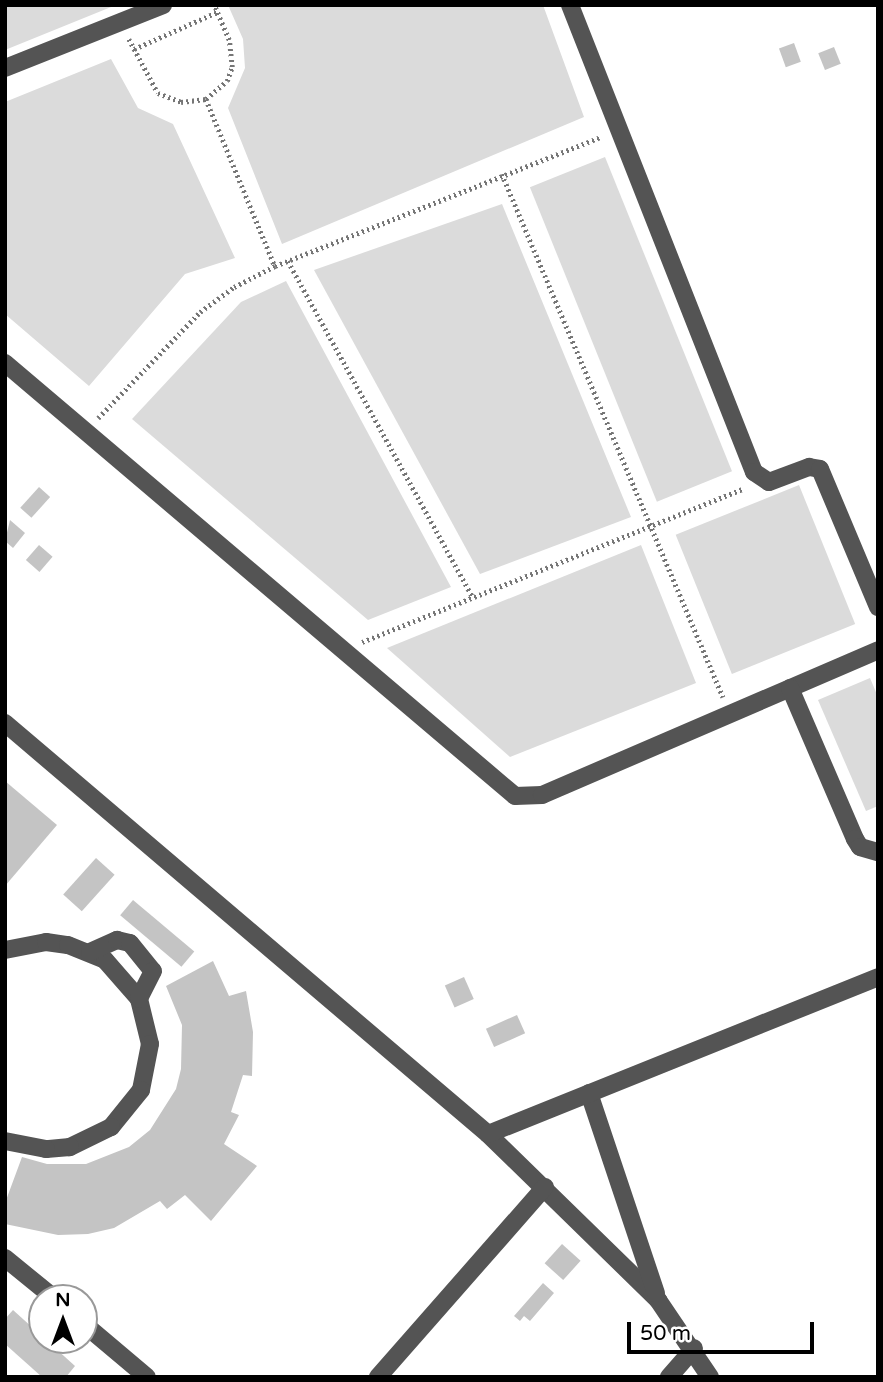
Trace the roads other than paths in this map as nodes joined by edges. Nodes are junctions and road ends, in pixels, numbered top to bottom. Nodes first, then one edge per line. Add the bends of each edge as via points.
1 (163, 5) edge
2 (570, 5) edge
3 (5, 68) edge
4 (5, 363) edge
5 (878, 607) edge
6 (878, 650) edge
7 (790, 688) junction
8 (5, 723) edge
9 (878, 852) edge
10 (5, 950) edge
11 (90, 952) junction
12 (878, 977) edge
13 (139, 999) junction
14 (589, 1093) junction
15 (488, 1134) junction
16 (5, 1141) edge
17 (545, 1187) junction
18 (5, 1258) edge
19 (37, 1284) edge
20 (658, 1300) junction
21 (98, 1336) edge
22 (694, 1348) junction
23 (148, 1377) edge
24 (378, 1377) edge
25 (670, 1377) edge
26 (710, 1377) edge

1 - 3 lane
2 - 5 lane via 754,472 762,481 809,467 820,469
4 - 7 lane via 515,796 542,795
6 - 7 lane
7 - 9 lane via 855,839 860,847
8 - 15 lane
10 - 11 lane via 46,942
11 - 13 lane via 118,971
11 - 13 lane via 117,940 130,943 153,971
12 - 14 lane
13 - 16 lane via 147,1021 148,1067 128,1110 111,1127 69,1147 46,1149
14 - 15 lane
14 - 20 lane
15 - 17 lane
17 - 20 lane
17 - 24 lane
18 - 19 lane
20 - 22 lane
21 - 23 lane
22 - 25 lane
22 - 26 lane

